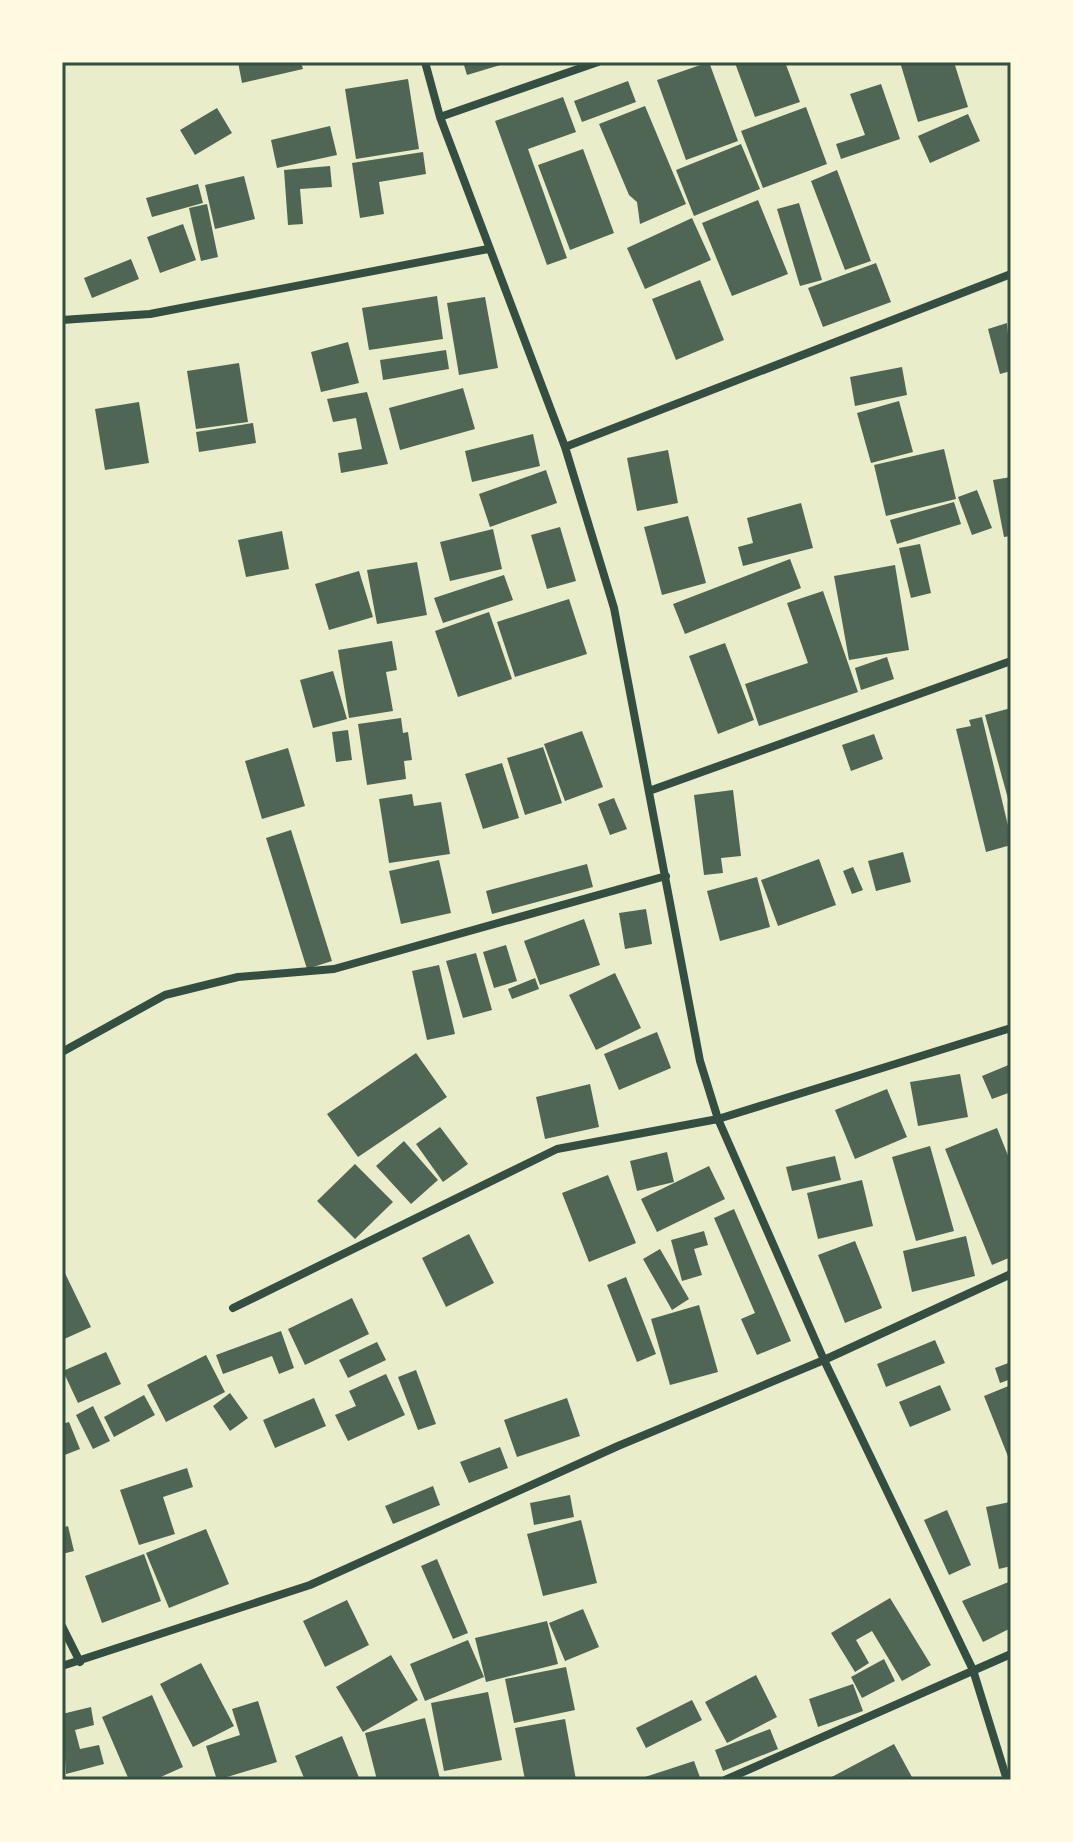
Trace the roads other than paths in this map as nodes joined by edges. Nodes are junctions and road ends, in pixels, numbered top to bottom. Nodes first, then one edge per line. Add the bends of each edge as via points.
1 (425, 62) edge
2 (598, 62) edge
3 (440, 117) junction
4 (488, 249) junction
5 (1011, 274) edge
6 (62, 320) edge
7 (565, 447) junction
8 (1011, 661) edge
9 (649, 791) junction
10 (666, 876) junction
11 (1011, 1028) edge
12 (62, 1052) edge
13 (718, 1119) junction
14 (1011, 1274) edge
15 (233, 1308) dead end
16 (824, 1360) junction
17 (62, 1626) edge
18 (1011, 1654) edge
19 (80, 1662) junction
20 (62, 1666) edge
21 (973, 1670) junction
22 (725, 1780) edge
23 (1007, 1780) edge

1 - 3 street
2 - 3 street
3 - 4 street
4 - 6 street via 150,314
4 - 7 street
5 - 7 street
7 - 9 street via 614,608
8 - 9 street
9 - 10 street
10 - 12 street via 334,969 238,977 165,995
10 - 13 street via 700,1061
11 - 13 street
13 - 15 street via 557,1149
13 - 16 street
14 - 16 street
16 - 19 street via 310,1585
16 - 21 street
17 - 19 street
18 - 21 street
19 - 20 street
21 - 22 street
21 - 23 street

